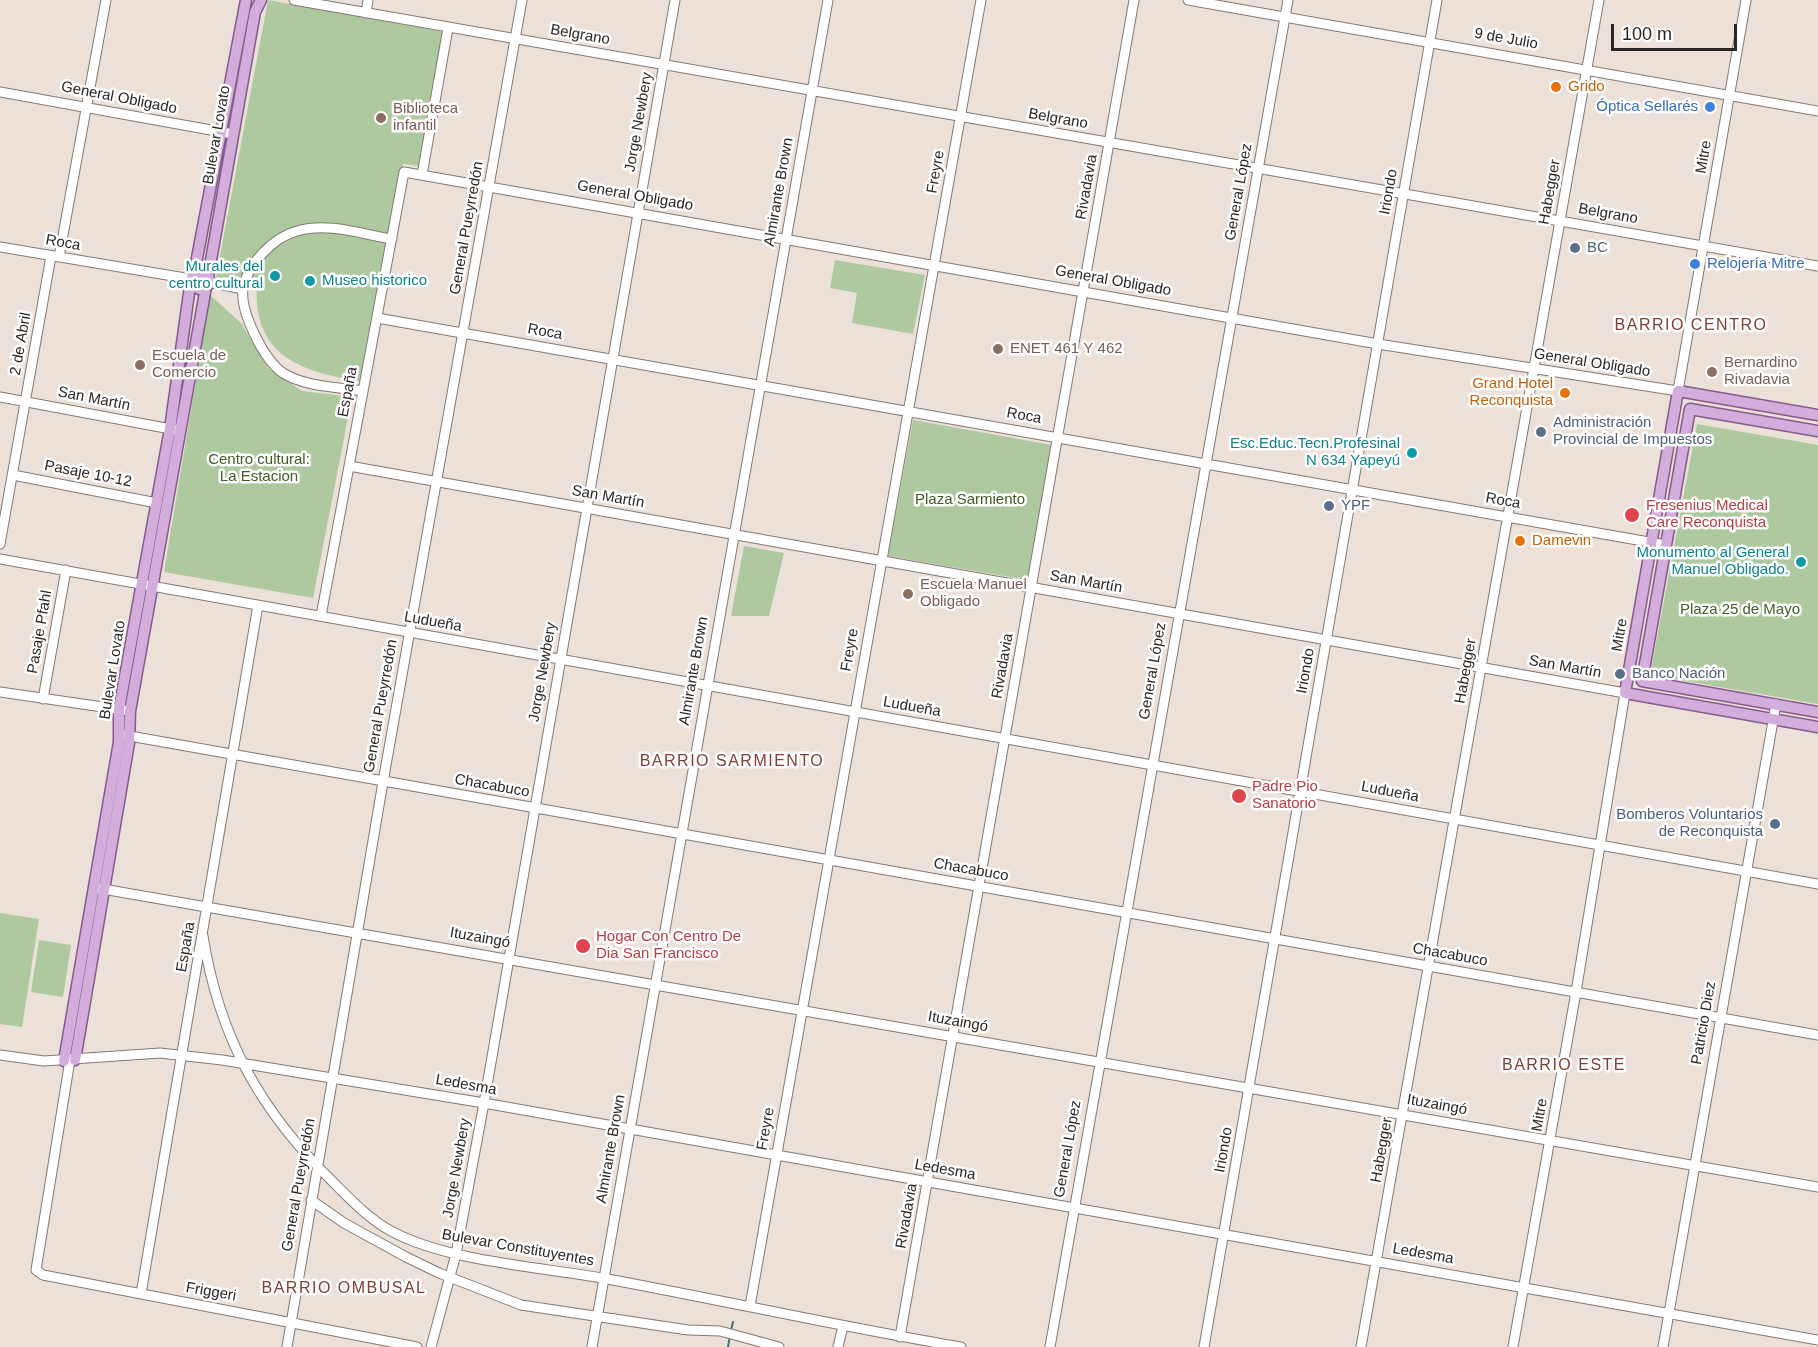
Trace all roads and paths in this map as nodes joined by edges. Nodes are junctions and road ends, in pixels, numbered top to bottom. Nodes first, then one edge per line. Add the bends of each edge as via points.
1 (106, 0) edge
2 (246, 0) edge
3 (261, 0) edge
4 (294, 0) edge
5 (368, 0) edge
6 (522, 0) edge
7 (675, 0) edge
8 (828, 0) edge
9 (981, 0) edge
10 (1134, 0) edge
11 (1188, 0) edge
12 (1288, 0) edge
13 (1437, 0) edge
14 (1599, 0) edge
15 (1746, 0) edge
16 (366, 13) junction
17 (1285, 17) junction
18 (448, 28) junction
19 (515, 39) junction
20 (1430, 41) junction
21 (664, 65) junction
22 (1587, 69) junction
23 (813, 91) junction
24 (0, 92) edge
25 (1730, 94) junction
26 (88, 107) junction
27 (1818, 111) edge
28 (961, 117) junction
29 (221, 132) junction
30 (233, 134) junction
31 (1110, 143) junction
32 (1258, 169) junction
33 (404, 172) joint
34 (422, 175) junction
35 (489, 186) junction
36 (1404, 193) junction
37 (638, 212) junction
38 (1560, 221) junction
39 (392, 239) junction
40 (786, 239) junction
41 (1704, 246) junction
42 (0, 247) edge
43 (55, 257) junction
44 (934, 265) junction
45 (1818, 266) edge
46 (192, 279) junction
47 (208, 282) junction
48 (243, 289) junction
49 (1083, 291) junction
50 (377, 318) junction
51 (1232, 318) junction
52 (464, 333) junction
53 (1378, 344) junction
54 (614, 359) junction
55 (1533, 368) junction
56 (761, 385) junction
57 (363, 391) junction
58 (1678, 392) junction
59 (0, 397) edge
60 (26, 401) junction
61 (909, 411) junction
62 (1818, 415) edge
63 (170, 429) junction
64 (182, 431) junction
65 (1818, 431) edge
66 (1059, 438) junction
67 (1206, 464) junction
68 (349, 466) junction
69 (13, 475) junction
70 (437, 482) junction
71 (1353, 490) junction
72 (157, 503) junction
73 (588, 508) junction
74 (1509, 517) junction
75 (734, 535) junction
76 (1652, 542) junction
77 (0, 544) edge
78 (1666, 545) junction
79 (0, 559) edge
80 (882, 561) junction
81 (66, 570) junction
82 (143, 583) junction
83 (154, 585) junction
84 (1032, 588) junction
85 (258, 605) junction
86 (1179, 614) junction
87 (321, 616) junction
88 (410, 633) junction
89 (1327, 640) junction
90 (561, 660) junction
91 (1482, 668) junction
92 (707, 686) junction
93 (0, 692) edge
94 (1625, 693) junction
95 (44, 699) junction
96 (1776, 704) junction
97 (124, 710) junction
98 (854, 712) junction
99 (1818, 712) edge
100 (1773, 719) junction
101 (1818, 727) edge
102 (124, 735) junction
103 (1005, 739) junction
104 (233, 755) junction
105 (1151, 765) junction
106 (383, 782) junction
107 (1300, 790) junction
108 (535, 808) junction
109 (1455, 819) junction
110 (681, 834) junction
111 (1601, 845) junction
112 (828, 860) junction
113 (1746, 871) junction
114 (1818, 884) edge
115 (979, 887) junction
116 (98, 888) junction
117 (207, 907) junction
118 (1125, 913) junction
119 (357, 932) junction
120 (203, 936) junction
121 (1275, 938) junction
122 (510, 959) junction
123 (1428, 966) junction
124 (655, 984) junction
125 (1576, 992) junction
126 (803, 1010) junction
127 (1720, 1018) junction
128 (1818, 1035) edge
129 (954, 1036) junction
130 (0, 1054) edge
131 (183, 1055) junction
132 (70, 1060) junction
133 (1099, 1062) junction
134 (243, 1064) junction
135 (333, 1078) junction
136 (1250, 1087) junction
137 (484, 1103) junction
138 (1403, 1115) junction
139 (629, 1129) junction
140 (1551, 1140) junction
141 (777, 1155) junction
142 (1695, 1166) junction
143 (317, 1167) junction
144 (929, 1182) junction
145 (1818, 1187) edge
146 (311, 1200) junction
147 (1073, 1208) junction
148 (1224, 1235) junction
149 (456, 1254) junction
150 (1377, 1262) junction
151 (450, 1277) junction
152 (604, 1279) junction
153 (1524, 1287) junction
154 (141, 1294) junction
155 (750, 1306) junction
156 (1669, 1313) junction
157 (598, 1316) junction
158 (291, 1322) junction
159 (843, 1326) junction
160 (900, 1337) junction
161 (1817, 1340) edge
162 (287, 1347) edge
163 (417, 1347) edge
164 (431, 1347) edge
165 (592, 1347) edge
166 (779, 1347) edge
167 (838, 1347) edge
168 (961, 1347) edge
169 (1050, 1347) edge
170 (1204, 1347) edge
171 (1360, 1347) edge
172 (1513, 1347) edge
173 (1664, 1347) edge

1 - 26 street, 2 de Abril
2 - 29 main road, Bulevar Lovato
3 - 30 main road, Bulevar Lovato via 255,12
4 - 16 street, Belgrano
5 - 16 street
6 - 19 street, General Pueyrredón
7 - 21 street, Jorge Newbery
8 - 23 street, Almirante Brown
9 - 28 street, Freyre
10 - 31 street, Rivadavia
11 - 17 street, 9 de Julio
12 - 17 street, General López
13 - 20 street, Iriondo
14 - 22 street, Habegger
15 - 25 street, Mitre
16 - 18 street, Belgrano
17 - 20 street, 9 de Julio
17 - 32 street, General López
18 - 19 street, Belgrano
18 - 34 street
19 - 21 street, Belgrano
19 - 35 street, General Pueyrredón
20 - 22 street, 9 de Julio
20 - 36 street, Iriondo
21 - 23 street, Belgrano
21 - 37 street, Jorge Newbery
22 - 25 street, 9 de Julio
22 - 38 street, Habegger
23 - 28 street, Belgrano
23 - 40 street, Almirante Brown
24 - 26 street, General Obligado
25 - 27 street, 9 de Julio
25 - 41 street, Mitre
26 - 29 street, General Obligado
26 - 43 street, 2 de Abril
28 - 31 street, Belgrano
28 - 44 street, Freyre
29 - 30 street, General Obligado
29 - 46 main road, Bulevar Lovato
30 - 47 main road, Bulevar Lovato
31 - 32 street, Belgrano
31 - 49 street, Rivadavia
32 - 36 street, Belgrano
32 - 51 street, General López
33 - 34 street, General Obligado
33 - 39 street, España
34 - 35 street, General Obligado
35 - 37 street, General Obligado
35 - 52 street, General Pueyrredón
36 - 38 street, Belgrano
36 - 53 street, Iriondo
37 - 40 street, General Obligado
37 - 54 street, Jorge Newbery
38 - 41 street, Belgrano
38 - 55 street, Habegger
39 - 48 street via 329,228 298,230 267,248
39 - 50 street, España
40 - 44 street, General Obligado
40 - 56 street, Almirante Brown
41 - 45 street, Belgrano
41 - 58 street, Mitre
42 - 43 street, Roca
43 - 46 street, Roca
43 - 60 street, 2 de Abril
44 - 49 street, General Obligado
44 - 61 street, Freyre
46 - 47 main road, Roca via 200,272
46 - 47 main road, Roca via 199,290
46 - 63 main road, Bulevar Lovato
47 - 48 street, Roca
47 - 64 main road, Bulevar Lovato
48 - 57 street via 260,347 281,372 298,380
49 - 51 street, General Obligado
49 - 66 street, Rivadavia
50 - 52 street, Roca
50 - 57 street, España
51 - 53 street, General Obligado
51 - 67 street, General López
52 - 54 street, Roca
52 - 70 street, General Pueyrredón
53 - 55 street, General Obligado
53 - 71 street, Iriondo
54 - 56 street, Roca
54 - 73 street, Jorge Newbery
55 - 58 street, General Obligado
55 - 74 street, Habegger
56 - 61 street, Roca
56 - 75 street, Almirante Brown
57 - 68 street, España
58 - 62 main road, General Obligado
58 - 76 main road, Mitre
59 - 60 street, San Martín
60 - 63 street, San Martín
60 - 69 street, 2 de Abril
61 - 66 street, Roca
61 - 80 street, Freyre
63 - 64 street, San Martín
63 - 72 main road, Bulevar Lovato
64 - 83 main road, Bulevar Lovato
65 - 78 main road, Mitre via 1690,409
66 - 67 street, Roca
66 - 84 street, Rivadavia
67 - 71 street, Roca
67 - 86 street, General López
68 - 70 street, San Martín
68 - 87 street, España
69 - 72 street, Pasaje 10-12
69 - 77 street, 2 de Abril
70 - 73 street, San Martín
70 - 88 street, General Pueyrredón
71 - 74 street, Roca
71 - 89 street, Iriondo
72 - 82 main road, Bulevar Lovato
73 - 75 street, San Martín
73 - 90 street, Jorge Newbery
74 - 76 street, Roca
74 - 91 street, Habegger
75 - 80 street, San Martín
75 - 92 street, Almirante Brown
76 - 78 street, Roca
76 - 94 main road, Mitre
78 - 96 main road, Mitre via 1642,681
79 - 81 street, Ludueña
80 - 84 street, San Martín
80 - 98 street, Freyre
81 - 82 street, Ludueña
81 - 95 street, Pasaje Pfahl
82 - 83 street, Ludueña
82 - 97 main road, Bulevar Lovato
83 - 85 street, Ludueña
83 - 97 main road, Bulevar Lovato
84 - 86 street, San Martín
84 - 103 street, Rivadavia
85 - 87 street, Ludueña
85 - 104 street, España
86 - 89 street, San Martín
86 - 105 street, General López
87 - 88 street, Ludueña
88 - 90 street, Ludueña
88 - 106 street, General Pueyrredón
89 - 91 street, San Martín
89 - 107 street, Iriondo
90 - 92 street, Ludueña
90 - 108 street, Jorge Newbery
91 - 94 street, San Martín
91 - 109 street, Habegger
92 - 98 street, Ludueña
92 - 110 street, Almirante Brown
93 - 95 street
94 - 100 main road, San Martín
94 - 111 street, Mitre
95 - 97 street
96 - 99 main road
96 - 100 street, Patricio Diez
97 - 102 main road, Bulevar Lovato
98 - 103 street, Ludueña
98 - 112 street, Freyre
100 - 101 main road, San Martín
100 - 113 street, Patricio Diez
102 - 104 street, Chacabuco
102 - 116 main road, Bulevar Lovato
103 - 105 street, Ludueña
103 - 115 street, Rivadavia
104 - 106 street, Chacabuco
104 - 117 street, España
105 - 107 street, Ludueña
105 - 118 street, General López
106 - 108 street, Chacabuco
106 - 119 street, General Pueyrredón
107 - 109 street, Ludueña
107 - 121 street, Iriondo
108 - 110 street, Chacabuco
108 - 122 street, Jorge Newbery
109 - 111 street, Ludueña
109 - 123 street, Habegger
110 - 112 street, Chacabuco
110 - 124 street, Almirante Brown
111 - 113 street, Ludueña
111 - 125 street, Mitre
112 - 115 street, Chacabuco
112 - 126 street, Freyre
113 - 114 street, Ludueña
113 - 127 street, Patricio Diez
115 - 118 street, Chacabuco
115 - 129 street, Rivadavia
116 - 117 street, Ituzaingó
116 - 132 main road, Bulevar Lovato
117 - 119 street, Ituzaingó
117 - 120 street, España
118 - 121 street, Chacabuco
118 - 133 street, General López
119 - 122 street, Ituzaingó
119 - 135 street, General Pueyrredón
120 - 131 street, España
120 - 134 street, Bulevar Constituyentes via 218,1007
121 - 123 street, Chacabuco
121 - 136 street, Iriondo
122 - 124 street, Ituzaingó
122 - 137 street, Jorge Newbery
123 - 125 street, Chacabuco
123 - 138 street, Habegger
124 - 126 street, Ituzaingó
124 - 139 street, Almirante Brown
125 - 127 street, Chacabuco
125 - 140 street, Mitre
126 - 129 street, Ituzaingó
126 - 141 street, Freyre
127 - 128 street, Chacabuco
127 - 142 street, Patricio Diez
129 - 133 street, Ituzaingó
129 - 144 street, Rivadavia
130 - 132 street, Ledesma via 32,1060
131 - 132 street, Ledesma via 141,1052
131 - 134 street, Ledesma
131 - 154 street, España
132 - 154 street, Friggeri via 36,1270 43,1275
133 - 136 street, Ituzaingó
133 - 147 street, General López
134 - 135 street, Ledesma
134 - 143 street, Bulevar Constituyentes via 282,1125
135 - 137 street, Ledesma
135 - 143 street, General Pueyrredón
136 - 138 street, Ituzaingó
136 - 148 street, Iriondo
137 - 139 street, Ledesma
137 - 149 street, Jorge Newbery
138 - 140 street, Ituzaingó
138 - 150 street, Habegger
139 - 141 street, Ledesma
139 - 152 street, Almirante Brown
140 - 142 street, Ituzaingó
140 - 153 street, Mitre
141 - 144 street, Ledesma
141 - 155 street, Freyre
142 - 145 street, Ituzaingó
142 - 156 street, Patricio Diez
143 - 146 street, General Pueyrredón
143 - 149 street, Bulevar Constituyentes via 383,1226 407,1239
144 - 147 street, Ledesma
144 - 160 street, Rivadavia
146 - 151 street via 376,1241
146 - 158 street, General Pueyrredón
147 - 148 street, Ledesma
147 - 169 street, General López
148 - 150 street, Ledesma
148 - 170 street, Iriondo
149 - 151 street, Jorge Newbery
149 - 152 street, Bulevar Constituyentes
150 - 153 street, Ledesma
150 - 171 street, Habegger
151 - 157 street via 521,1305
151 - 164 street, Jorge Newbery
152 - 155 street, Bulevar Constituyentes
152 - 157 street, Almirante Brown
153 - 156 street, Ledesma
153 - 172 street, Mitre
154 - 158 street, Friggeri
155 - 159 street, Bulevar Constituyentes
156 - 161 street, Ledesma
156 - 173 street, Patricio Diez
157 - 165 street, Almirante Brown
157 - 166 street via 730,1333
158 - 162 street, General Pueyrredón
158 - 163 street, Friggeri
159 - 160 street, Bulevar Constituyentes
159 - 167 street
160 - 168 street, Bulevar Constituyentes

